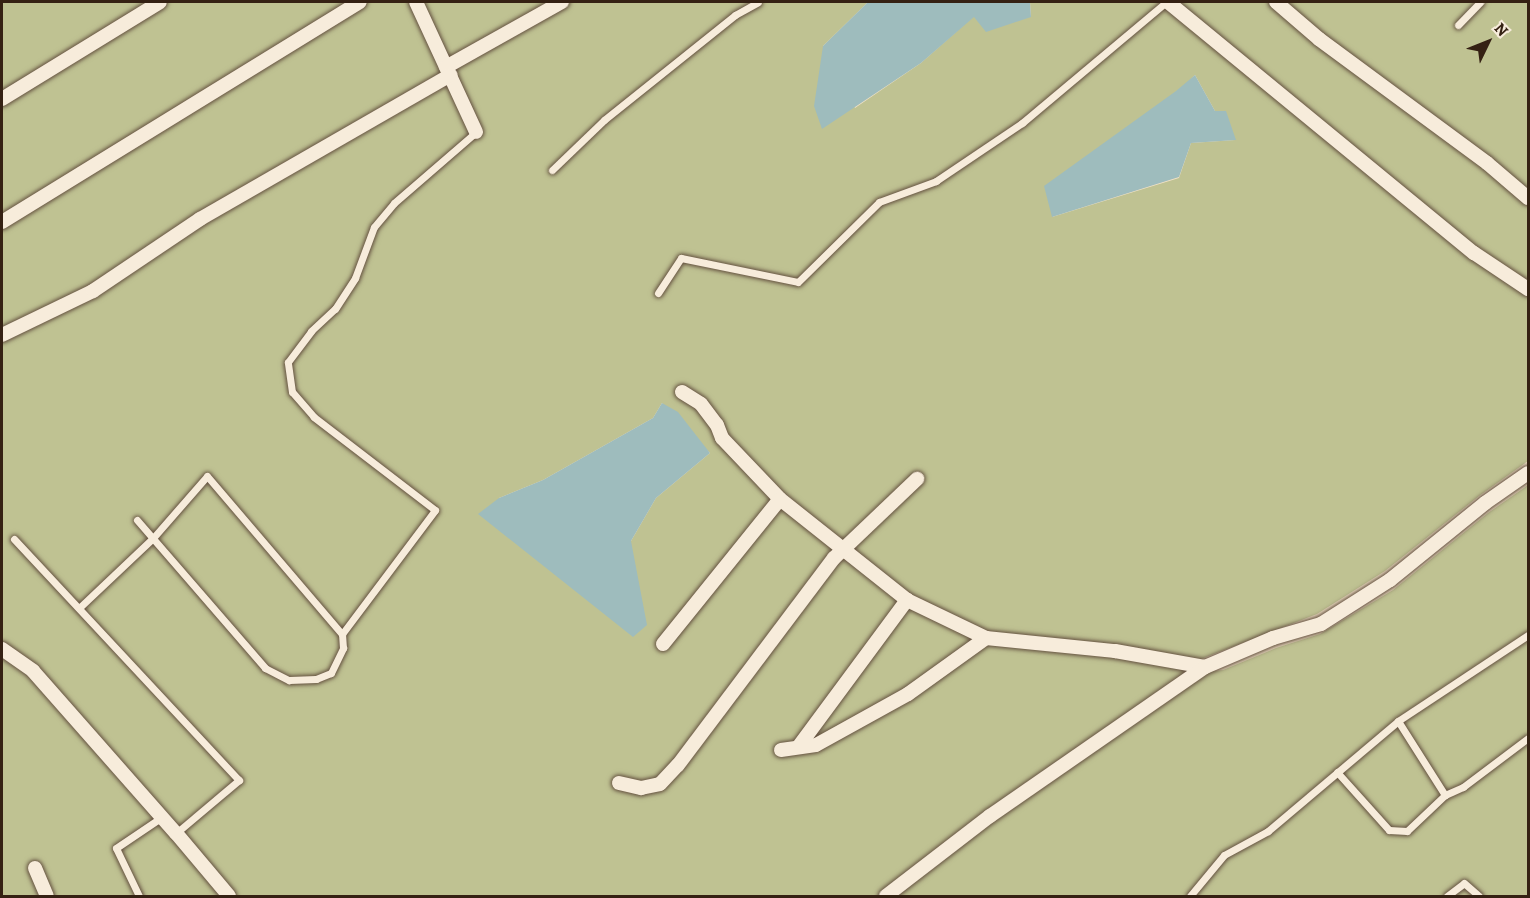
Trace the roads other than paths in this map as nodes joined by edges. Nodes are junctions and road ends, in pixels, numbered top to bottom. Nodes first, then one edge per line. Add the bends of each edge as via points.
1 (160, 2) edge
2 (360, 2) edge
3 (416, 2) edge
4 (562, 2) edge
5 (758, 2) edge
6 (1167, 2) edge
7 (1276, 2) edge
8 (1480, 2) edge
9 (1458, 26) dead end
10 (448, 71) junction
11 (2, 99) edge
12 (476, 132) joint
13 (552, 170) dead end
14 (1528, 198) edge
15 (2, 222) edge
16 (1528, 289) edge
17 (658, 293) dead end
18 (2, 335) edge
19 (681, 392) dead end
20 (1528, 473) edge
21 (917, 479) dead end
22 (780, 499) junction
23 (137, 520) dead end
24 (153, 538) junction
25 (14, 539) dead end
26 (844, 548) junction
27 (907, 600) junction
28 (79, 608) junction
29 (342, 634) junction
30 (1528, 635) edge
31 (986, 638) junction
32 (663, 644) dead end
33 (2, 649) edge
34 (1205, 667) junction
35 (1398, 721) junction
36 (1528, 738) edge
37 (799, 746) junction
38 (781, 750) dead end
39 (1337, 772) junction
40 (619, 783) dead end
41 (1445, 795) junction
42 (162, 817) junction
43 (176, 832) junction
44 (35, 868) dead end
45 (47, 897) edge
46 (139, 897) edge
47 (229, 897) edge
48 (886, 897) edge
49 (1190, 897) edge
50 (1447, 897) edge
51 (1479, 897) edge

1 - 11 street
2 - 15 street
3 - 10 street
4 - 10 street
5 - 13 lane via 735,15 604,120
6 - 16 street via 1474,254
6 - 17 lane via 1022,123 936,181 879,202 798,282 681,258
7 - 14 street
8 - 9 lane
10 - 12 street
10 - 18 street via 200,219 93,291
12 - 29 lane via 394,203 374,227 355,278 335,309 311,331 288,362 292,392 314,417 435,510
19 - 22 street via 700,404 722,438
20 - 34 street via 1390,580 1321,624 1272,638
21 - 26 street
22 - 26 street
22 - 32 street
23 - 24 lane
24 - 28 lane
24 - 29 lane via 265,668 289,680 316,679 331,673 344,648
24 - 29 lane via 207,476
25 - 28 lane
26 - 27 street
26 - 40 street via 660,784 641,788
27 - 31 street
27 - 37 street
28 - 43 lane via 239,780
30 - 35 lane
31 - 34 street via 1115,651
31 - 37 street via 908,694 816,745
33 - 42 street via 33,671
34 - 48 street via 990,816
35 - 39 lane
35 - 41 lane
36 - 41 lane via 1463,787
37 - 38 street
39 - 41 lane via 1389,830 1407,831
39 - 49 lane via 1268,831 1224,855
42 - 43 street
42 - 46 lane via 116,848
43 - 47 street
44 - 45 street
50 - 51 lane via 1464,883

